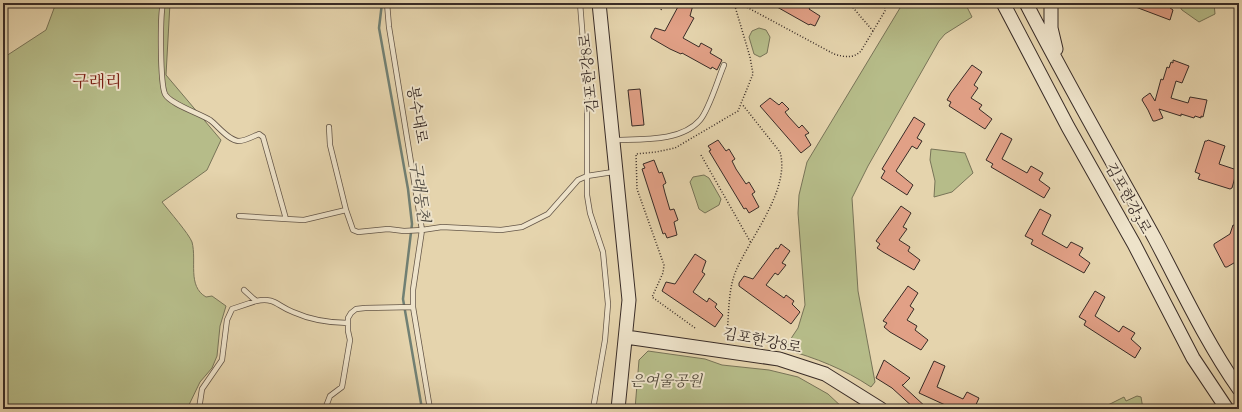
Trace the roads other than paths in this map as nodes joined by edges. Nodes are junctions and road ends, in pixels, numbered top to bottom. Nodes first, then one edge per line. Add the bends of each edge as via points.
1 (163, 3) edge
2 (387, 3) edge
3 (580, 3) edge
4 (599, 3) edge
5 (1003, 3) edge
6 (1026, 3) edge
7 (1050, 3) edge
8 (724, 65) dead end
9 (1063, 74) junction
10 (329, 127) dead end
11 (613, 140) junction
12 (613, 172) junction
13 (587, 176) junction
14 (346, 210) junction
15 (239, 216) dead end
16 (286, 220) junction
17 (422, 230) junction
18 (244, 290) dead end
19 (256, 301) junction
20 (410, 307) junction
21 (348, 323) junction
22 (626, 337) junction
23 (1239, 390) edge
24 (199, 409) edge
25 (325, 409) edge
26 (430, 409) edge
27 (593, 409) edge
28 (618, 409) edge
29 (881, 409) edge
30 (1227, 409) edge

1 - 16 lane via 160,32 163,86 166,95 210,120 234,140 240,141 259,134 263,137
2 - 17 lane, 봉수대로
3 - 13 lane via 587,92
4 - 11 street, 김포한강8로
5 - 30 street, 김포한강3로 via 1193,358
6 - 9 street, 김포한강3로
7 - 9 street via 1051,28
8 - 11 lane via 706,110 697,123 666,137
9 - 23 street, 김포한강3로 via 1195,317
10 - 14 lane via 330,145
11 - 12 street, 김포한강8로
11 - 22 street, 김포한강8로 via 629,300
12 - 13 lane
12 - 22 street, 김포한강8로
13 - 17 lane via 578,180 548,214 522,227 501,230 442,227
13 - 27 lane via 589,205 605,265 608,304 605,340
14 - 16 lane via 304,220
14 - 17 lane via 353,230 358,232 388,229
15 - 16 lane
17 - 20 lane
18 - 19 lane
19 - 21 lane via 275,301 293,312 322,322
19 - 24 lane via 232,309 227,320 222,360 202,389
20 - 21 lane via 356,309 351,313
20 - 26 lane
21 - 25 lane via 350,340 342,387 330,396
22 - 28 street, 김포한강8로
22 - 29 street, 김포한강8로 via 779,358 825,374

